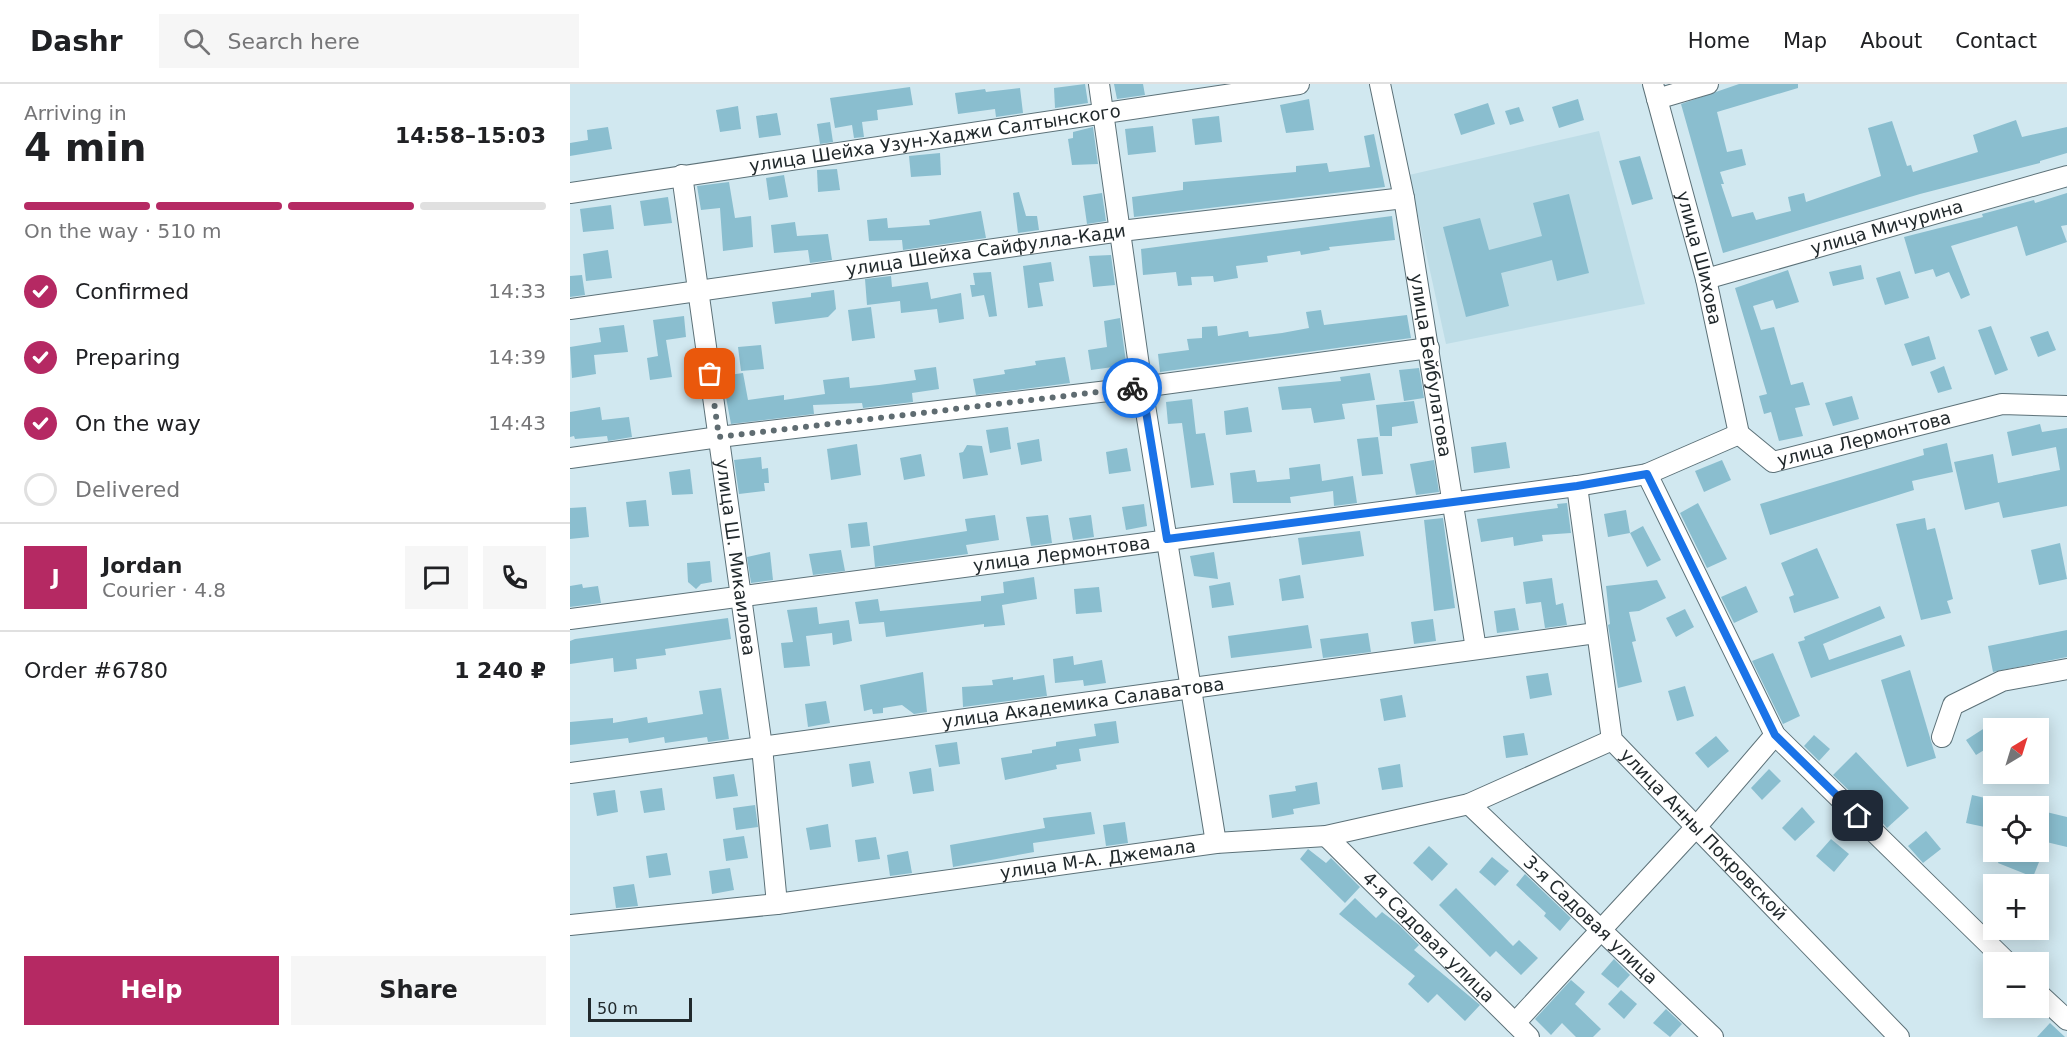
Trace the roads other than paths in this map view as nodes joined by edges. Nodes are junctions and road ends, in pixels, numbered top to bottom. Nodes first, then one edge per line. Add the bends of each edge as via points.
1 (1099, 84) edge
2 (1299, 84) edge
3 (1380, 84) edge
4 (1708, 84) edge
5 (1655, 91) edge
6 (1103, 112) junction
7 (682, 175) junction
8 (2067, 176) edge
9 (570, 193) edge
10 (1404, 198) junction
11 (1121, 231) junction
12 (1706, 279) junction
13 (699, 291) junction
14 (570, 309) edge
15 (1429, 348) junction
16 (1142, 387) junction
17 (2067, 406) edge
18 (1739, 434) junction
19 (719, 437) junction
20 (570, 458) edge
21 (1647, 474) junction
22 (1577, 486) junction
23 (1453, 502) junction
24 (1167, 539) junction
25 (741, 596) junction
26 (570, 620) edge
27 (1596, 633) junction
28 (1476, 649) junction
29 (2067, 669) edge
30 (1191, 688) junction
31 (1775, 735) junction
32 (1942, 737) dead end
33 (1612, 740) junction
34 (762, 747) junction
35 (570, 773) edge
36 (1469, 804) junction
37 (1697, 826) junction
38 (1326, 836) junction
39 (1216, 843) junction
40 (777, 904) junction
41 (570, 925) edge
42 (1601, 930) junction
43 (1997, 952) edge
44 (2049, 1003) edge
45 (2067, 1020) edge
46 (1522, 1030) edge
47 (1713, 1037) edge
48 (1899, 1037) edge

1 - 6 street
2 - 6 street, улица Шейха Узун-Хаджи Салтынского
3 - 10 street, улица Бейбулатова
4 - 5 street
5 - 12 street, улица Шихова
6 - 7 street, улица Шейха Узун-Хаджи Салтынского
6 - 11 street
7 - 9 street, улица Шейха Узун-Хаджи Салтынского
7 - 13 street, улица Ш. Микаилова
8 - 12 street, улица Мичурина
10 - 11 street, улица Шейха Сайфулла-Кади
10 - 15 street, улица Бейбулатова
11 - 13 street, улица Шейха Сайфулла-Кади
11 - 16 street
12 - 18 street, улица Шихова
13 - 14 street, улица Шейха Сайфулла-Кади
13 - 19 street, улица Ш. Микаилова
15 - 16 street
15 - 23 street, улица Бейбулатова
16 - 19 street
16 - 24 street
17 - 18 street, улица Лермонтова via 2002,404 1773,462
18 - 21 street, улица Лермонтова
19 - 20 street
19 - 25 street, улица Ш. Микаилова
21 - 22 street, улица Лермонтова
21 - 31 street
22 - 23 street, улица Лермонтова
22 - 27 street, улица Анны Покровской
23 - 24 street, улица Лермонтова
23 - 28 street, улица Бейбулатова
24 - 25 street, улица Лермонтова
24 - 30 street
25 - 26 street, улица Лермонтова
25 - 34 street, улица Ш. Микаилова
27 - 28 street, улица Академика Салаватова
27 - 33 street, улица Анны Покровской
28 - 30 street, улица Академика Салаватова
29 - 32 street via 2002,681 1953,705
30 - 34 street, улица Академика Салаватова
30 - 39 street
31 - 37 street
31 - 43 street
33 - 36 street, улица М-А. Джемала
33 - 37 street, улица Анны Покровской
34 - 35 street, улица Академика Салаватова
34 - 40 street, улица Ш. Микаилова
36 - 38 street, улица М-А. Джемала
36 - 42 street, 3-я Садовая улица
37 - 42 street
37 - 48 street, улица Анны Покровской
38 - 39 street, улица М-А. Джемала
38 - 46 street, 4-я Садовая улица
39 - 40 street, улица М-А. Джемала
40 - 41 street, улица М-А. Джемала
42 - 46 street
42 - 47 street, 3-я Садовая улица
44 - 45 street

